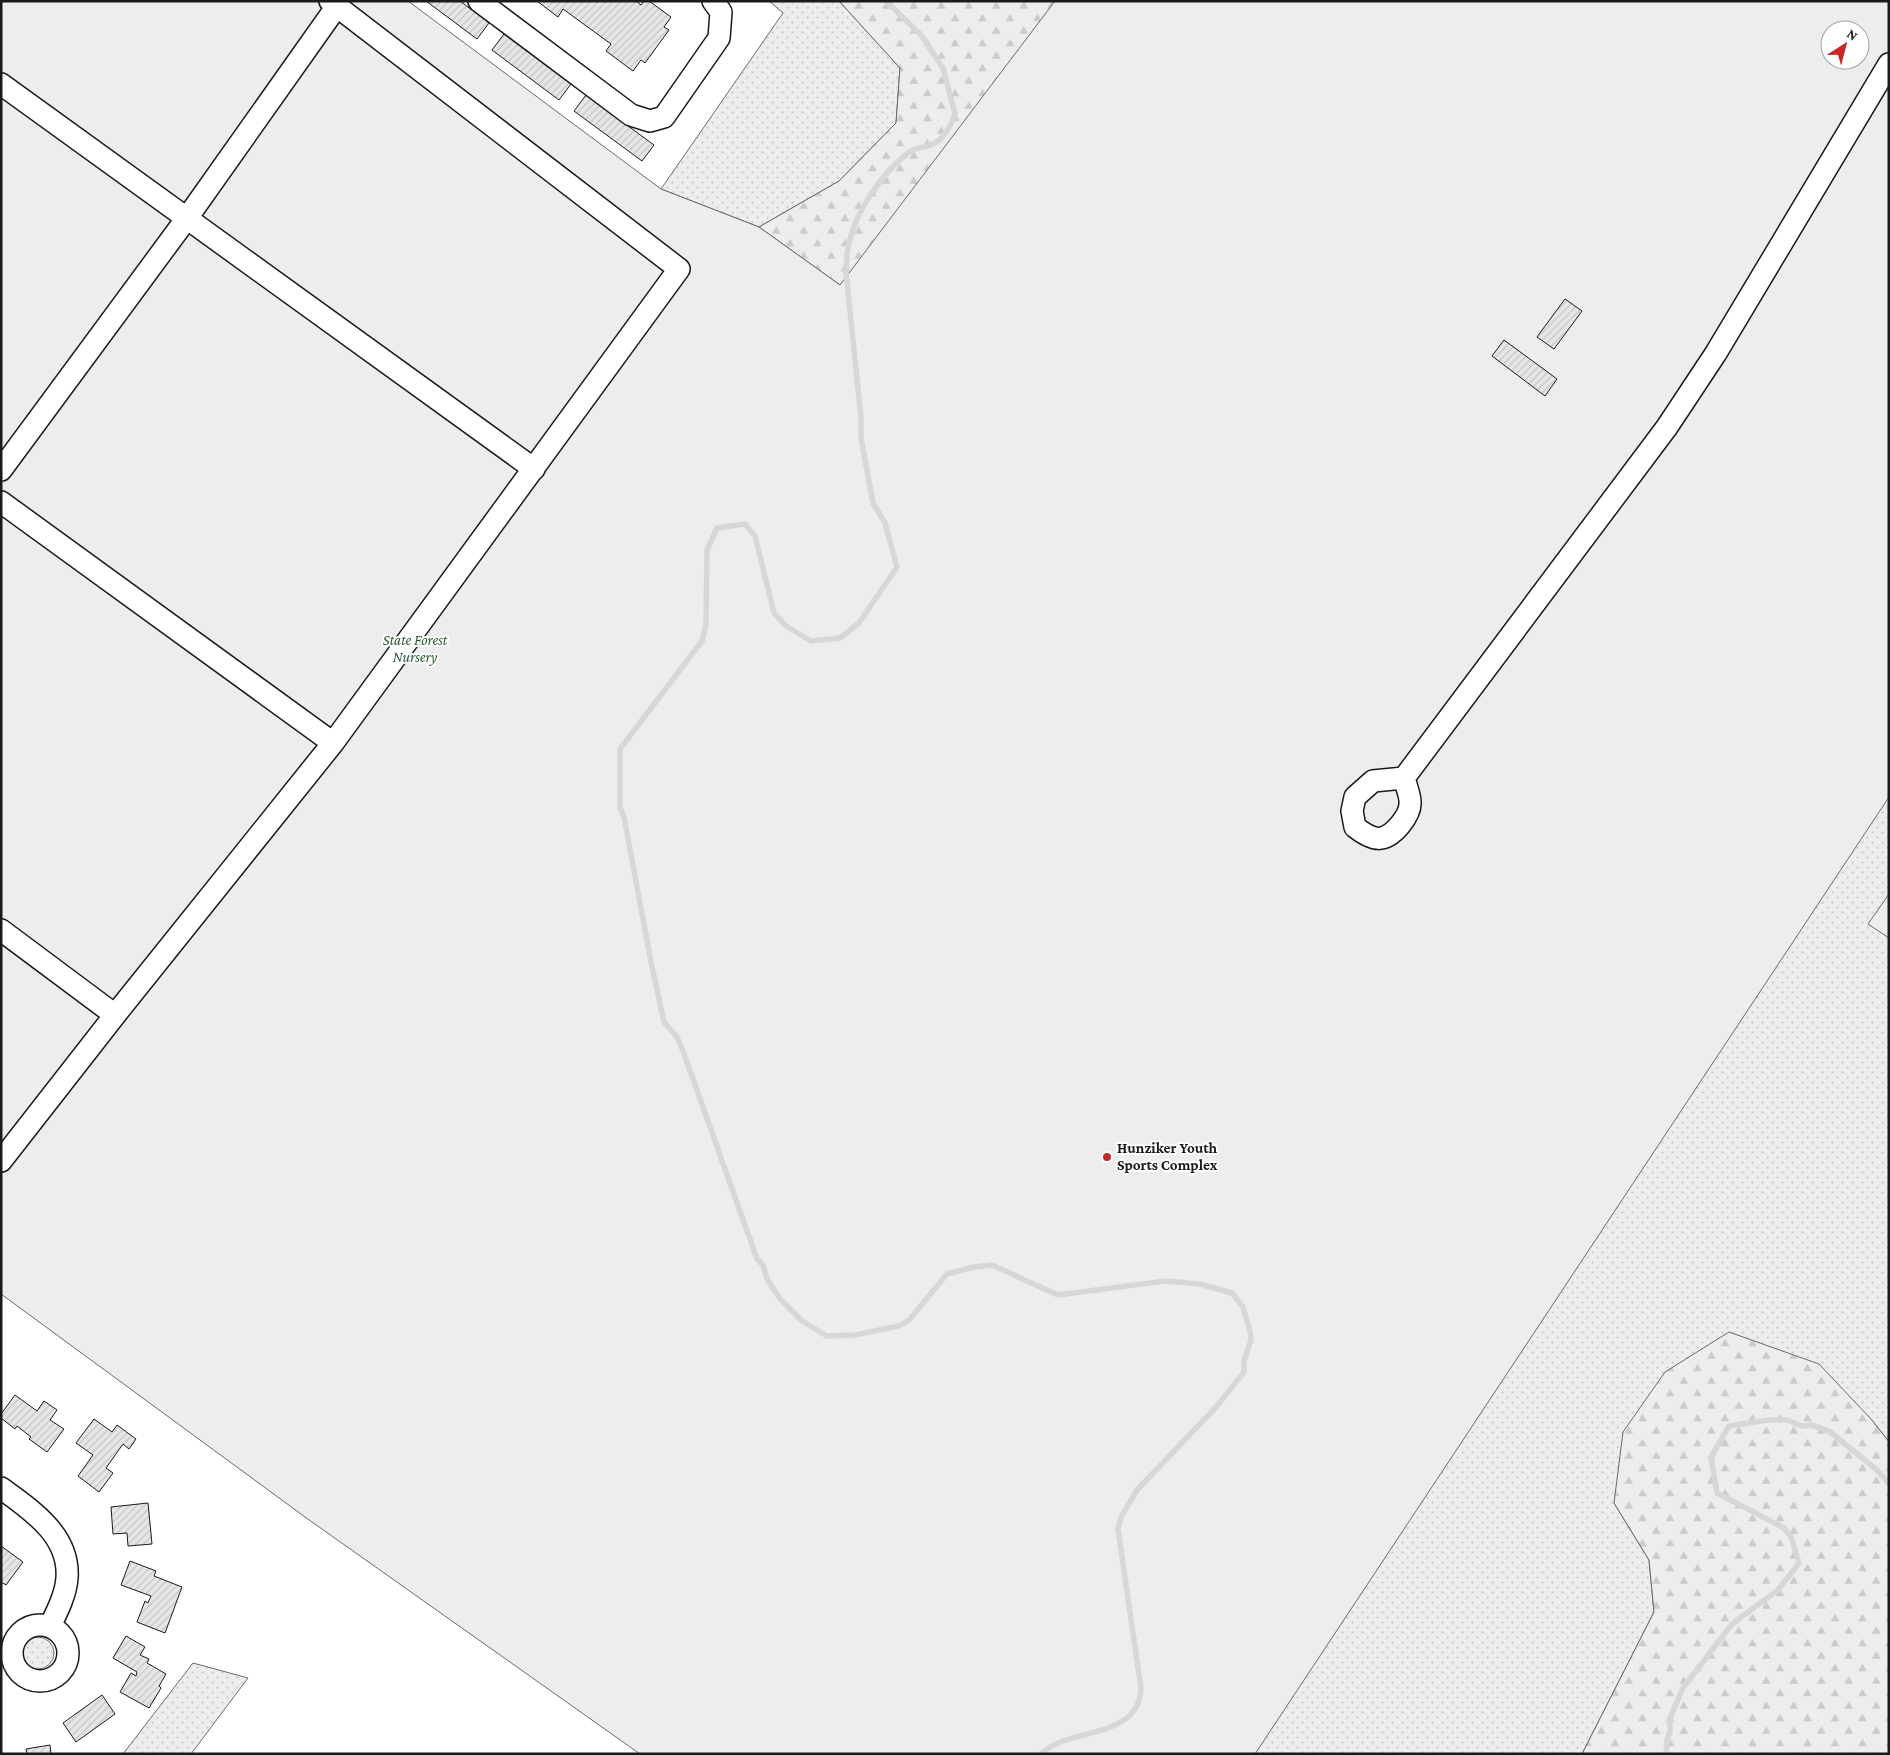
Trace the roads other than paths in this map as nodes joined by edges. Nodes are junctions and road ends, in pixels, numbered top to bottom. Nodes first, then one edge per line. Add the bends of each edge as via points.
1 (479, 1) edge
2 (713, 1) edge
3 (333, 4) edge
4 (1889, 64) edge
5 (1, 84) edge
6 (187, 218) junction
7 (1, 470) edge
8 (534, 470) junction
9 (1, 502) edge
10 (333, 743) junction
11 (1404, 778) dead end
12 (1, 930) edge
13 (115, 1015) junction
14 (1, 1161) edge
15 (1, 1488) edge
16 (50, 1626) dead end

1 - 2 street via 631,115 650,121 664,117 719,38 721,12
3 - 6 street
3 - 8 street via 679,269
4 - 11 street via 1716,353 1667,427
5 - 6 street
6 - 7 street
6 - 8 street
8 - 10 street
9 - 10 street
10 - 13 street
12 - 13 street
13 - 14 street
15 - 16 street via 50,1528 62,1547 67,1579

